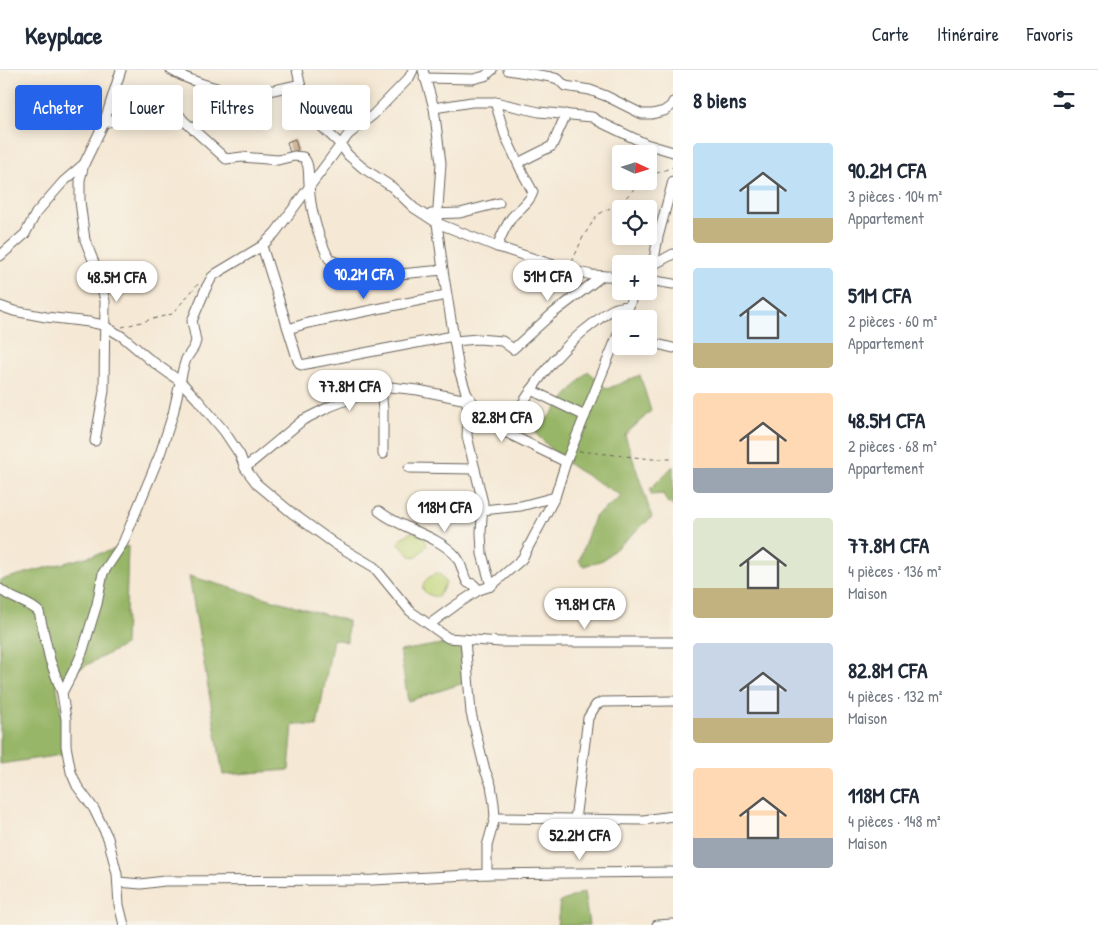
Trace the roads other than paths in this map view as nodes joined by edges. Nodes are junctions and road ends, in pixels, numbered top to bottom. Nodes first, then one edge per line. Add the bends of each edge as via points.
1 (121, 70) edge
2 (171, 70) edge
3 (297, 70) edge
4 (413, 70) edge
5 (492, 70) edge
6 (508, 70) edge
7 (423, 74) edge
8 (438, 74) edge
9 (300, 84) junction
10 (495, 102) junction
11 (673, 102) edge
12 (434, 108) junction
13 (566, 114) junction
14 (104, 123) junction
15 (341, 145) junction
16 (673, 152) edge
17 (84, 164) junction
18 (518, 164) junction
19 (673, 182) edge
20 (309, 188) junction
21 (499, 203) dead end
22 (437, 218) junction
23 (262, 246) junction
24 (497, 247) junction
25 (673, 254) edge
26 (654, 255) edge
27 (0, 256) edge
28 (657, 264) edge
29 (443, 270) junction
30 (602, 276) junction
31 (612, 277) edge
32 (657, 281) edge
33 (673, 284) edge
34 (446, 295) junction
35 (631, 300) edge
36 (0, 306) edge
37 (629, 306) junction
38 (627, 310) edge
39 (104, 325) junction
40 (288, 329) junction
41 (453, 339) junction
42 (657, 344) edge
43 (673, 348) edge
44 (612, 352) edge
45 (181, 382) junction
46 (381, 388) junction
47 (531, 390) junction
48 (466, 396) junction
49 (585, 416) junction
50 (505, 432) junction
51 (95, 441) dead end
52 (383, 454) dead end
53 (566, 462) junction
54 (245, 468) junction
55 (409, 468) dead end
56 (475, 469) junction
57 (554, 497) junction
58 (379, 510) dead end
59 (483, 510) junction
60 (418, 511) dead end
61 (491, 586) junction
62 (0, 589) edge
63 (479, 590) junction
64 (430, 624) junction
65 (464, 639) junction
66 (673, 642) edge
67 (62, 693) junction
68 (673, 701) edge
69 (673, 816) edge
70 (495, 818) junction
71 (575, 820) junction
72 (673, 872) edge
73 (487, 874) junction
74 (118, 882) junction
75 (673, 924) edge
76 (124, 925) edge
77 (657, 925) edge

1 - 14 street
2 - 9 street via 181,77 232,93 261,93
3 - 9 street
4 - 15 street via 409,78
5 - 8 street via 473,79
6 - 11 street via 558,79 565,86 590,90 642,114 664,112
7 - 8 street
7 - 12 street
9 - 15 street via 308,112
10 - 12 street
10 - 13 street via 539,112
10 - 18 street
12 - 22 street via 441,163
13 - 16 street via 592,117 646,144
13 - 18 street via 552,146
14 - 17 street
14 - 20 street via 171,104 183,120 226,159 304,157 308,164
15 - 20 street
15 - 22 street via 363,168 392,187 414,208
17 - 27 street via 63,182 36,213 24,234
17 - 39 street via 80,180 81,216 84,240 102,285
18 - 24 street via 533,192 503,230
19 - 26 street
20 - 23 street
20 - 29 street via 316,225 329,259 370,274
21 - 22 street
22 - 24 street
22 - 29 street
23 - 40 street
23 - 45 street via 212,277 192,321 196,341 186,359
24 - 30 street via 569,270
25 - 28 street
29 - 34 street
30 - 31 street
30 - 41 street via 513,349 502,341
32 - 33 street
34 - 40 street
34 - 41 street
35 - 37 street
36 - 39 street via 46,317
37 - 38 street
37 - 47 street via 617,306 584,330 554,358
39 - 45 street
39 - 51 street via 104,391
40 - 41 street via 301,365
41 - 48 street
42 - 43 street
44 - 49 street
45 - 54 street via 224,431
45 - 67 street via 150,480 123,543 104,573 80,656
46 - 48 street
46 - 52 street
46 - 54 street via 304,420
47 - 49 street
47 - 50 street
48 - 50 street via 492,424
48 - 56 street via 467,436
49 - 53 street
50 - 53 street
53 - 57 street
54 - 64 street via 257,484 292,513 374,567 410,611
55 - 56 street
56 - 59 street
57 - 59 street via 521,506
57 - 61 street via 522,559
58 - 63 street via 389,519 433,539 455,555 468,583
59 - 60 street
59 - 61 street via 482,554
61 - 63 street
62 - 67 street via 39,612 50,660
63 - 64 street
64 - 65 street via 448,638
65 - 66 street
65 - 70 street via 471,713 492,786
67 - 74 street via 71,772 108,838
68 - 71 street via 602,702 596,705 588,718
69 - 71 street via 643,820
70 - 71 street
70 - 73 street via 487,846
72 - 73 street
73 - 74 street via 373,880
74 - 76 street
75 - 77 street

